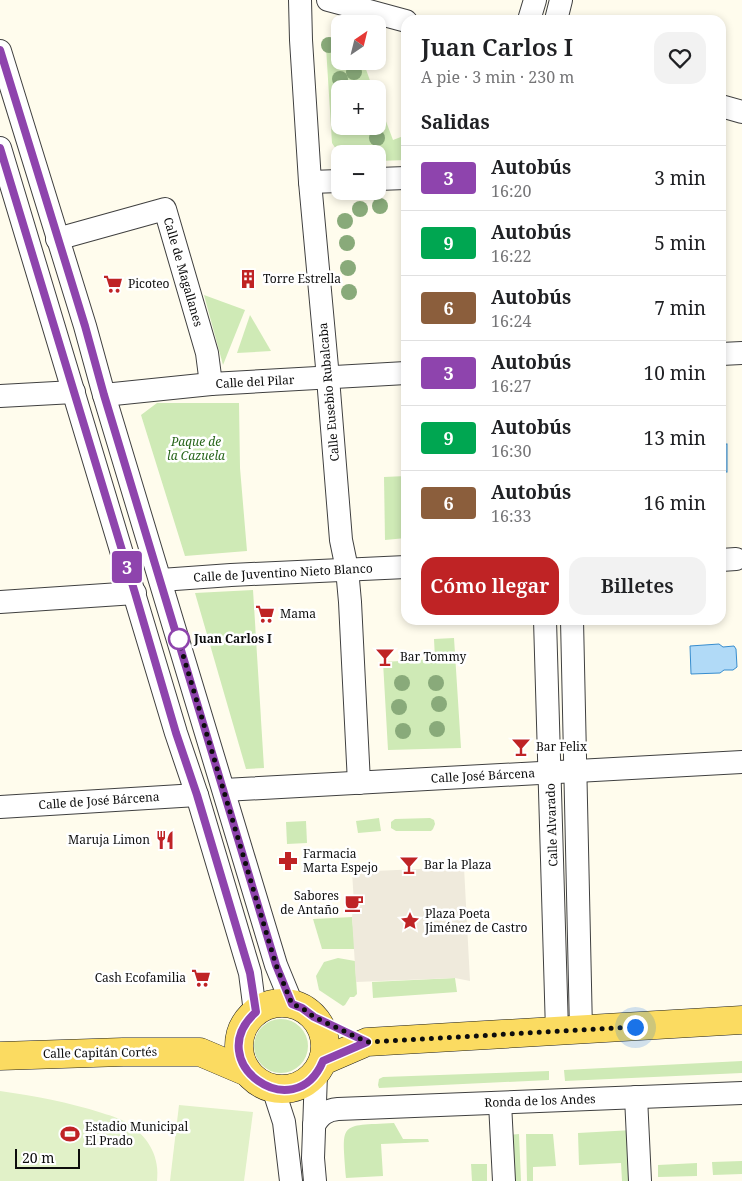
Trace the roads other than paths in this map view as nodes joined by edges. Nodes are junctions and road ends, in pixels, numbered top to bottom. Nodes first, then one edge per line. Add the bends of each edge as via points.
1 (300, 0) edge
2 (328, 0) edge
3 (534, 0) edge
4 (561, 0) edge
5 (530, 15) edge
6 (557, 15) edge
7 (401, 20) edge
8 (0, 50) edge
9 (726, 107) edge
10 (742, 112) edge
11 (0, 148) edge
12 (401, 178) edge
13 (386, 179) edge
14 (331, 181) edge
15 (310, 182) junction
16 (57, 239) junction
17 (742, 353) edge
18 (726, 354) edge
19 (401, 373) edge
20 (328, 378) junction
21 (211, 384) junction
22 (74, 392) junction
23 (104, 395) junction
24 (0, 396) edge
25 (401, 567) edge
26 (347, 569) junction
27 (160, 580) junction
28 (135, 593) junction
29 (0, 602) edge
30 (545, 625) edge
31 (572, 625) edge
32 (742, 762) edge
33 (576, 771) junction
34 (550, 773) junction
35 (359, 783) junction
36 (224, 790) junction
37 (197, 795) junction
38 (0, 807) edge
39 (303, 1011) junction
40 (742, 1020) edge
41 (249, 1021) junction
42 (569, 1030) junction
43 (367, 1042) junction
44 (200, 1052) junction
45 (0, 1056) edge
46 (247, 1072) junction
47 (318, 1076) junction
48 (273, 1088) junction
49 (742, 1093) edge
50 (636, 1097) junction
51 (500, 1103) junction
52 (338, 1109) junction
53 (314, 1125) junction
54 (291, 1181) edge
55 (315, 1181) edge
56 (504, 1181) edge
57 (640, 1181) edge

1 - 15 street, Calle Eusebio Rubalcaba
2 - 7 street
3 - 5 street
4 - 6 street
8 - 16 street
9 - 10 street
11 - 22 street
12 - 13 street
14 - 15 street
15 - 20 street, Calle Eusebio Rubalcaba
16 - 21 street, Calle de Magallanes via 165,210 207,353
16 - 23 street
17 - 18 street
19 - 20 street, Calle del Pilar
20 - 21 street, Calle del Pilar
20 - 26 street, Calle Eusebio Rubalcaba via 340,540
21 - 23 street, Calle del Pilar
22 - 24 street
22 - 28 street
23 - 27 street
25 - 26 street, Calle de Juventino Nieto Blanco
26 - 27 street, Calle de Juventino Nieto Blanco
26 - 35 street, Calle Eusebio Rubalcaba
27 - 36 street
28 - 29 street
28 - 37 street
30 - 34 street, Calle Alvarado
31 - 33 street, Calle Alvarado
32 - 33 street, Calle José Bárcena
33 - 34 street, Calle José Bárcena
33 - 42 street, Calle Alvarado
34 - 35 street, Calle José Bárcena
34 - 42 street, Calle Alvarado
35 - 36 street, Calle José Bárcena
36 - 39 street via 276,965
37 - 38 street, Calle de José Bárcena
37 - 41 street via 250,973
39 - 41 main road, Calle Capitán Cortés via 273,1004
39 - 43 main road
39 - 47 main road via 322,1030 325,1040
40 - 42 main road
41 - 44 main road, Calle Capitán Cortés
41 - 46 main road via 240,1040 239,1051
42 - 43 main road
43 - 47 main road
44 - 45 main road, Calle Capitán Cortés
44 - 46 main road, Calle Capitán Cortés
46 - 48 main road, Calle Capitán Cortés via 261,1084
47 - 48 main road via 296,1087
47 - 52 street via 325,1104
47 - 53 street
48 - 54 street via 284,1122
49 - 50 street, Ronda de los Andes
50 - 51 street, Ronda de los Andes
50 - 57 street
51 - 52 street, Ronda de los Andes
51 - 56 street
52 - 53 street, Ronda de los Andes via 324,1113
53 - 55 street

